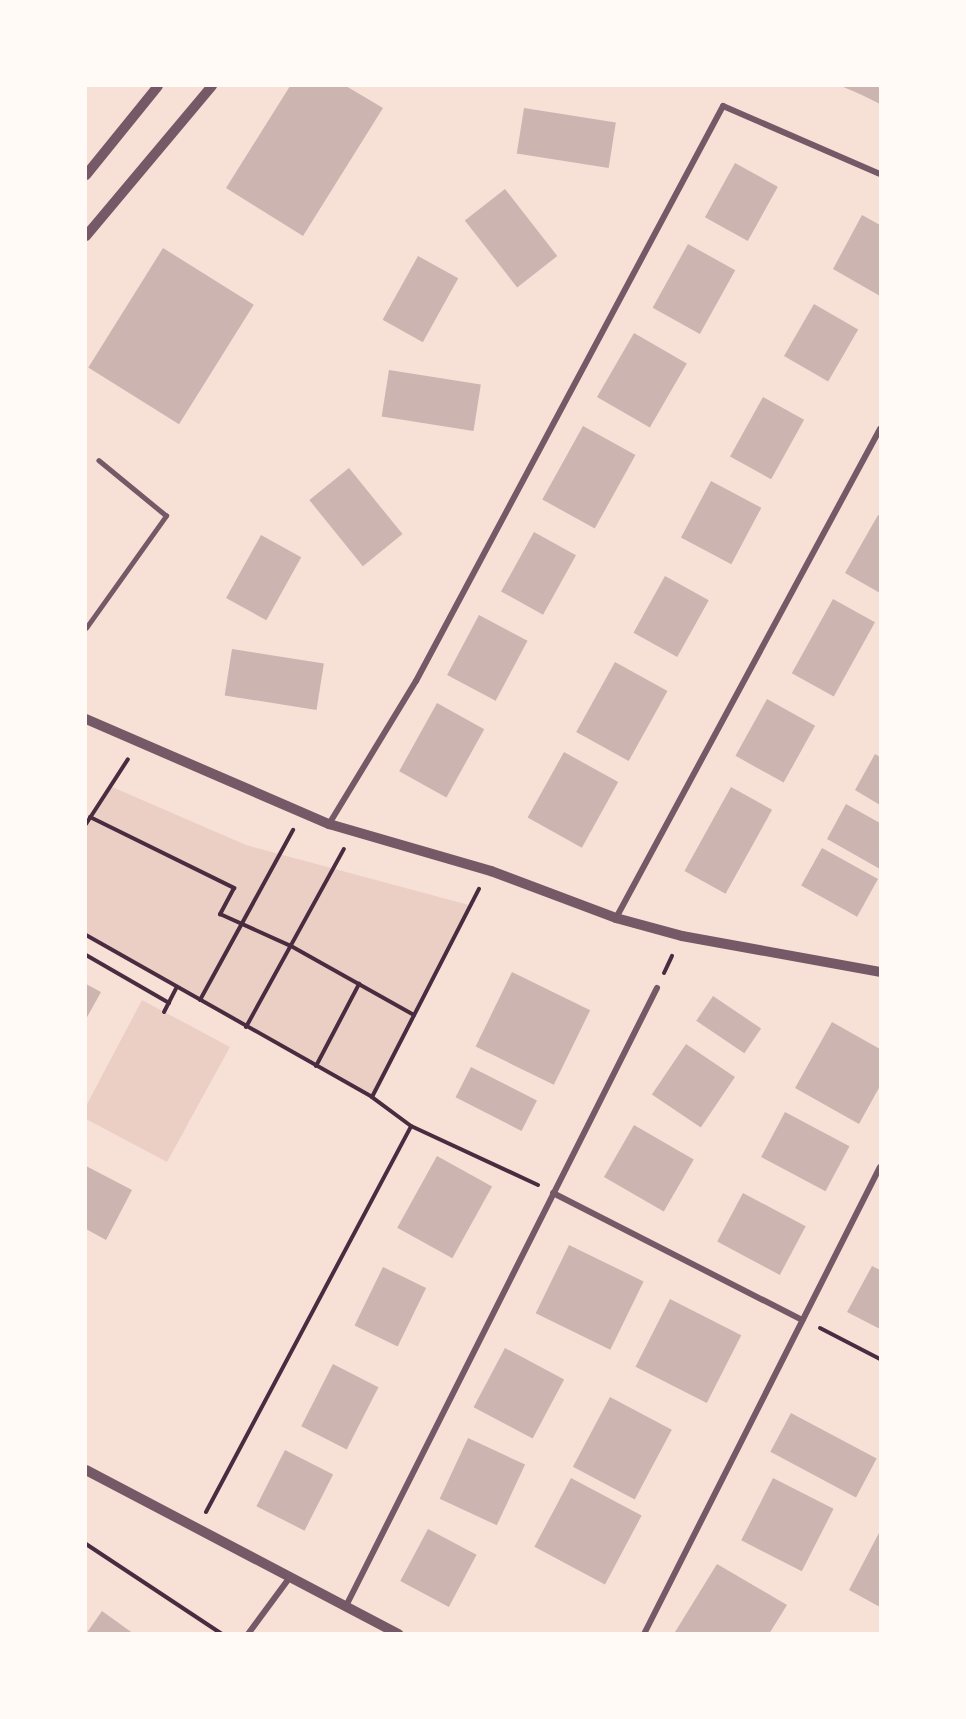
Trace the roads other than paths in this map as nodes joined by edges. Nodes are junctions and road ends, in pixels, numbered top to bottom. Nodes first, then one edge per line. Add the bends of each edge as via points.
1 (158, 86) edge
2 (212, 86) edge
3 (880, 174) edge
4 (86, 175) edge
5 (86, 236) edge
6 (880, 429) edge
7 (99, 461) dead end
8 (86, 628) edge
9 (86, 719) edge
10 (329, 824) junction
11 (616, 918) junction
12 (880, 972) edge
13 (657, 988) road end
14 (880, 1167) edge
15 (553, 1192) junction
16 (802, 1320) junction
17 (86, 1470) edge
18 (290, 1577) junction
19 (346, 1605) junction
20 (249, 1634) edge
21 (399, 1634) edge
22 (644, 1634) edge

1 - 4 street
2 - 5 street
3 - 10 street via 723,106 416,681
6 - 11 street
7 - 8 lane via 166,516
9 - 10 street
10 - 11 street via 491,871
11 - 12 street via 682,936
13 - 15 street
14 - 16 street
15 - 16 street
15 - 19 street
16 - 22 street
17 - 18 street
18 - 19 street
18 - 20 street
19 - 21 street

